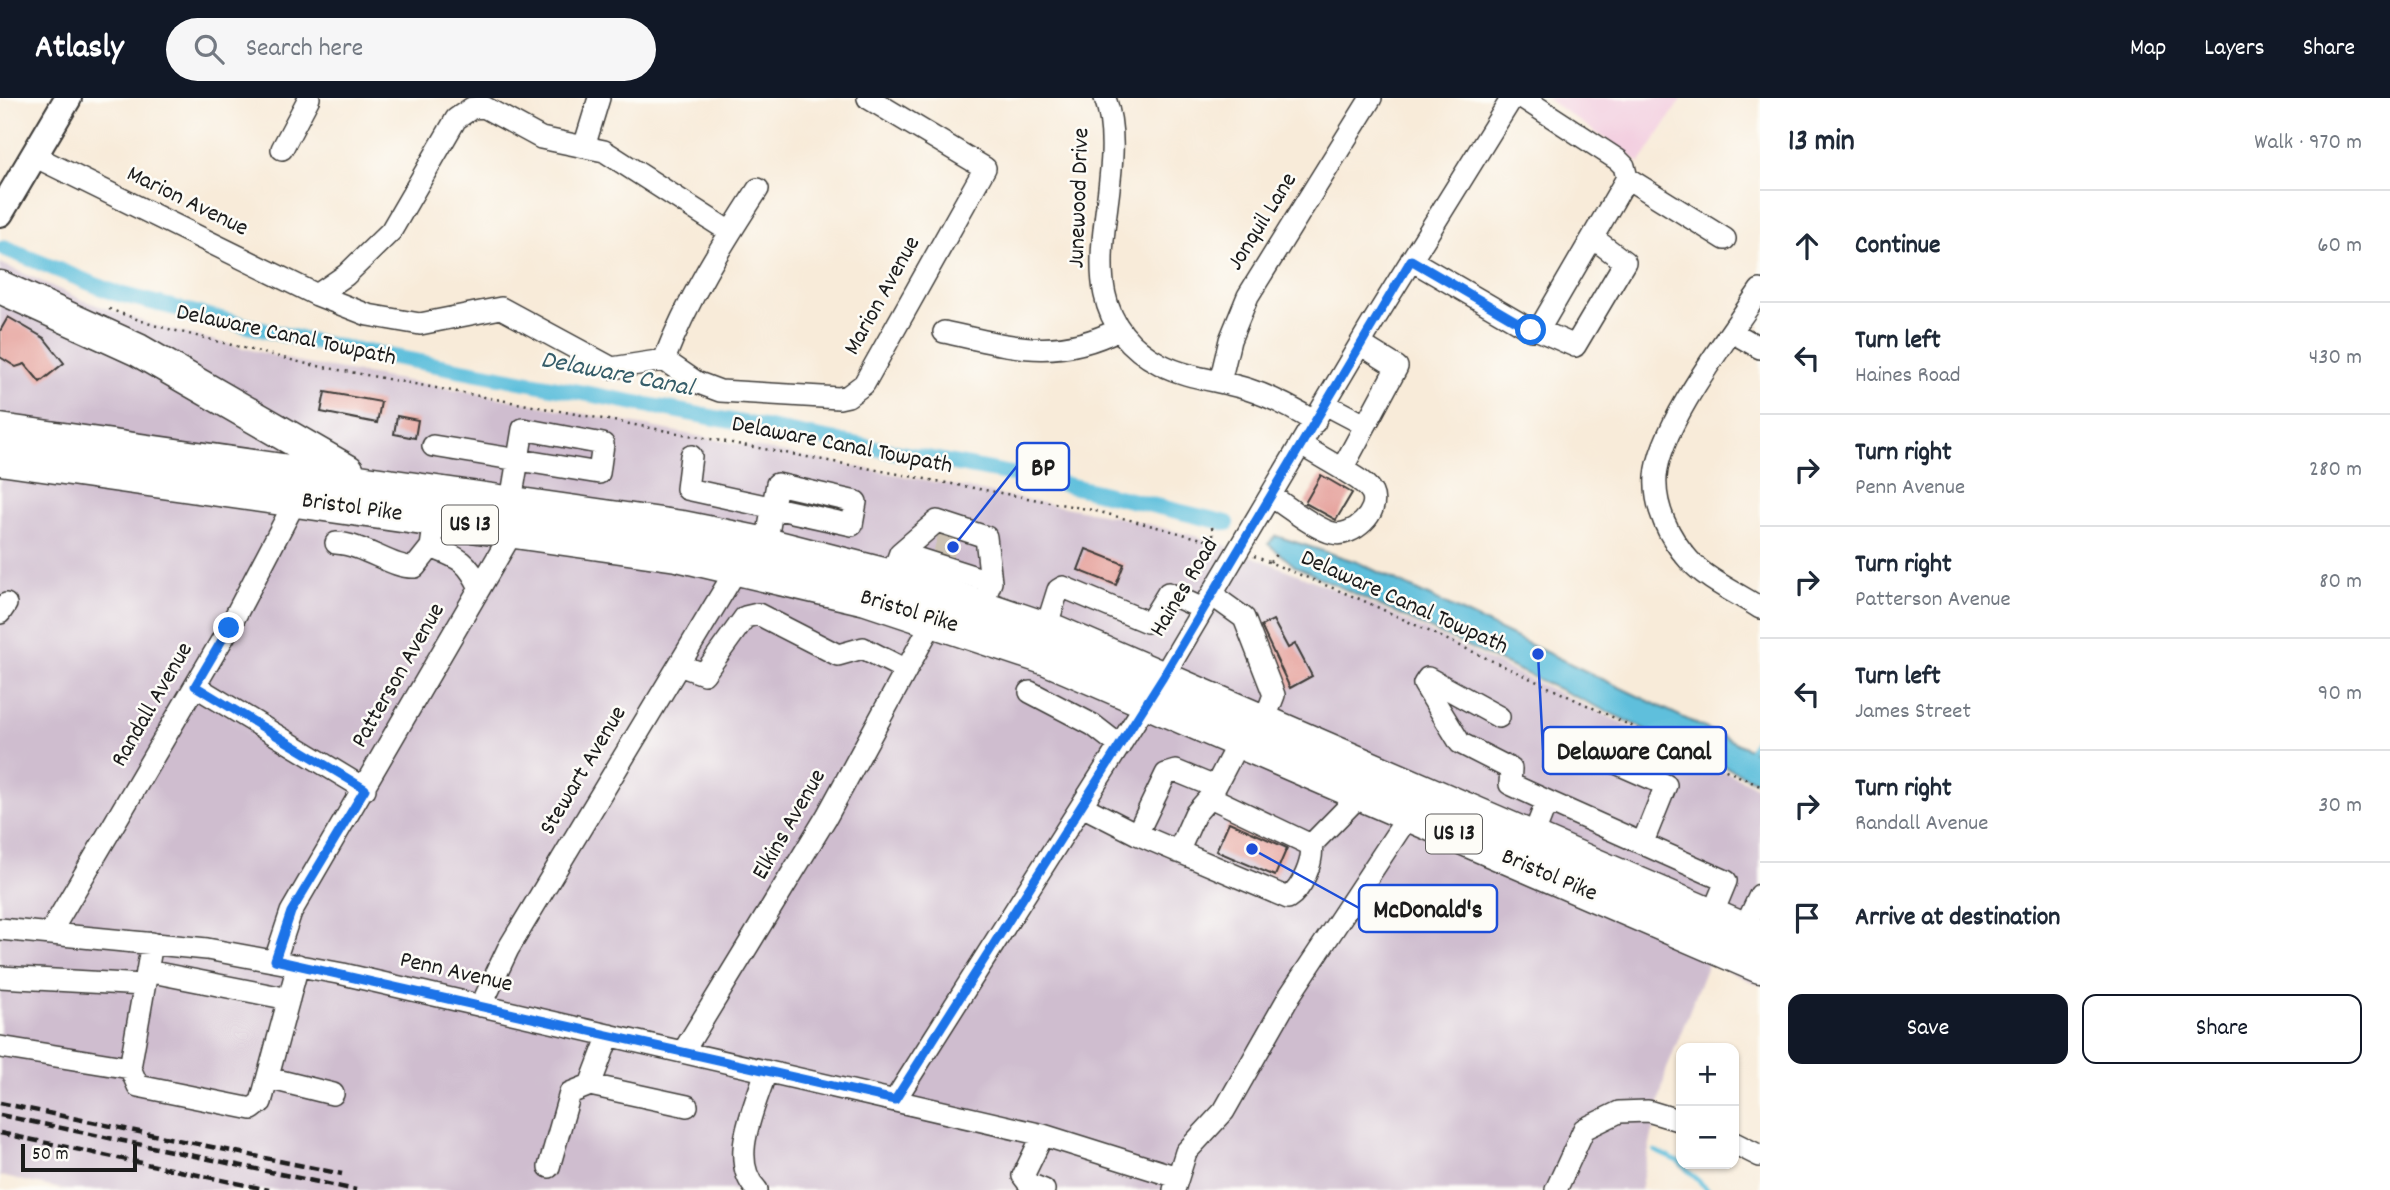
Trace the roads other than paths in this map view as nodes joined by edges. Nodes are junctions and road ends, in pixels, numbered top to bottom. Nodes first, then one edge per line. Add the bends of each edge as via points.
1 (309, 98) edge
2 (599, 98) edge
3 (868, 98) edge
4 (1371, 98) edge
5 (1512, 98) edge
6 (1523, 98) edge
7 (66, 99) edge
8 (1109, 99) edge
9 (584, 147) junction
10 (282, 149) dead end
11 (34, 156) junction
12 (1627, 178) junction
13 (758, 189) dead end
14 (0, 213) edge
15 (730, 232) junction
16 (1592, 239) junction
17 (1725, 239) dead end
18 (1411, 260) junction
19 (0, 286) edge
20 (1760, 290) edge
21 (317, 295) junction
22 (1119, 329) junction
23 (1536, 329) junction
24 (944, 332) dead end
25 (1732, 332) junction
26 (1360, 344) junction
27 (1760, 348) edge
28 (664, 360) junction
29 (1220, 382) junction
30 (1320, 413) junction
31 (1365, 425) junction
32 (0, 430) edge
33 (433, 446) dead end
34 (1301, 446) junction
35 (691, 456) dead end
36 (0, 459) edge
37 (1342, 469) junction
38 (370, 482) junction
39 (1271, 496) junction
40 (296, 500) junction
41 (512, 516) junction
42 (433, 533) junction
43 (336, 543) dead end
44 (766, 544) junction
45 (966, 550) tunnel mouth
46 (988, 557) junction
47 (896, 564) junction
48 (738, 567) junction
49 (480, 588) junction
50 (987, 593) junction
51 (1208, 602) junction
52 (1760, 608) edge
53 (934, 619) junction
54 (1046, 628) junction
55 (679, 665) junction
56 (906, 670) junction
57 (195, 686) junction
58 (1155, 689) junction
59 (1030, 691) dead end
60 (1499, 717) dead end
61 (1264, 721) junction
62 (1239, 741) junction
63 (1120, 746) junction
64 (1618, 764) dead end
65 (365, 789) junction
66 (1213, 792) junction
67 (1361, 794) junction
68 (1547, 802) junction
69 (1082, 806) junction
70 (1409, 815) junction
71 (1137, 834) junction
72 (1533, 837) junction
73 (1643, 842) junction
74 (1311, 845) junction
75 (1178, 852) junction
76 (1760, 895) edge
77 (1712, 915) junction
78 (0, 929) edge
79 (1752, 932) edge
80 (50, 933) junction
81 (152, 943) junction
82 (275, 960) junction
83 (298, 965) junction
84 (1760, 967) edge
85 (0, 977) edge
86 (145, 978) junction
87 (289, 999) junction
88 (481, 1006) junction
89 (609, 1035) junction
90 (0, 1047) edge
91 (683, 1052) junction
92 (130, 1068) junction
93 (766, 1071) junction
94 (268, 1078) junction
95 (590, 1085) junction
96 (333, 1094) dead end
97 (895, 1100) junction
98 (687, 1106) dead end
99 (1676, 1119) edge
100 (1043, 1135) junction
101 (1739, 1146) edge
102 (1760, 1156) edge
103 (549, 1167) dead end
104 (1175, 1183) edge
105 (757, 1190) edge
106 (1044, 1190) edge
107 (1556, 1190) edge

1 - 10 street
2 - 9 street
3 - 28 street, Marion Avenue via 985,168 864,384 839,398 720,391 696,382
4 - 29 street, Jonquil Lane via 1248,296
5 - 18 street, Haines Road
6 - 12 street via 1618,160
7 - 11 main road
8 - 22 street, Junewood Drive via 1112,139 1103,281 1108,309
9 - 15 street via 604,151
9 - 21 street via 541,138 484,107 472,108 456,119 391,231 346,275
11 - 14 main road
11 - 21 street, Marion Avenue
12 - 16 street
12 - 17 street
13 - 15 street
15 - 28 street
16 - 23 street
16 - 23 street via 1625,262 1575,346
18 - 23 street
18 - 26 street, Haines Road
19 - 38 highway via 138,351
20 - 25 street
21 - 28 street, Marion Avenue via 368,315 420,324 501,308 612,368
22 - 24 street via 1099,339 1048,351
22 - 29 street, Junewood Drive via 1131,344 1160,364
25 - 27 street
25 - 52 street via 1664,445 1656,496 1665,523 1689,561
26 - 30 street, Haines Road
26 - 31 street via 1398,367
29 - 30 street, Junewood Drive
30 - 31 street, Junewood Drive
30 - 34 street, Haines Road
31 - 37 street
32 - 38 highway, Bristol Pike / US 13
33 - 41 street via 518,458
34 - 37 street
34 - 39 street, Haines Road
35 - 44 street via 687,489 773,507
36 - 40 highway, Bristol Pike / US 13
37 - 39 street via 1368,487 1374,503 1358,528 1349,533 1331,533
38 - 41 highway, Bristol Pike / US 13
39 - 51 street, Haines Road
40 - 42 highway, Bristol Pike / US 13
40 - 57 street, Randall Avenue
41 - 42 highway, Bristol Pike / US 13
41 - 44 highway, Bristol Pike / US 13 via 682,527
41 - 48 highway, Bristol Pike / US 13
41 - 49 street, Patterson Avenue
42 - 43 street via 415,567 406,568 355,544
42 - 49 street via 470,567
44 - 47 highway, Bristol Pike / US 13
45 - 46 street
46 - 47 street via 986,537 937,521 928,539
46 - 50 street
47 - 50 highway, Bristol Pike / US 13
48 - 53 highway, Bristol Pike / US 13
48 - 55 street, Stewart Avenue
49 - 65 street, Patterson Avenue
50 - 54 highway, Bristol Pike / US 13
51 - 54 street via 1168,593 1147,622 1063,587
51 - 58 street, Haines Road
51 - 61 street via 1244,618 1274,695
53 - 56 street, Elkins Avenue
53 - 58 highway, Bristol Pike / US 13 via 1047,659
54 - 58 highway, Bristol Pike / US 13
55 - 56 street via 704,674 745,617 758,614 838,655 863,648
55 - 88 street, Stewart Avenue via 508,949
56 - 91 street, Elkins Avenue via 827,816
57 - 65 street
57 - 80 street, Randall Avenue
58 - 61 highway, Bristol Pike / US 13
58 - 62 highway, Bristol Pike / US 13
58 - 63 street, Haines Road
59 - 63 street via 1093,725
60 - 68 street via 1428,678 1424,684 1460,743 1511,769 1510,785
61 - 72 highway, Bristol Pike / US 13
62 - 66 street
62 - 67 highway, Bristol Pike / US 13
63 - 69 street, Haines Road
64 - 73 street via 1666,785
65 - 82 street, Patterson Avenue via 291,912
66 - 71 street via 1176,771 1167,774
66 - 74 street
66 - 75 street via 1195,814
67 - 70 highway, Bristol Pike / US 13
67 - 74 street
68 - 72 street
68 - 73 street
69 - 71 street
69 - 97 street, Haines Road
70 - 84 highway, Bristol Pike / US 13
70 - 104 street via 1290,996 1224,1111 1186,1152
71 - 75 street
72 - 77 highway, Bristol Pike / US 13
73 - 77 street via 1726,881
74 - 75 street via 1313,855 1288,898
76 - 79 street
77 - 79 highway, Bristol Pike / US 13
78 - 80 street, Penn Avenue
80 - 81 street, Penn Avenue
81 - 82 street, Penn Avenue
81 - 86 street
82 - 83 street, Penn Avenue
83 - 87 street
83 - 88 street, Penn Avenue
85 - 86 street
86 - 87 street
86 - 92 street
87 - 94 street
88 - 89 street, Penn Avenue
89 - 91 street, Penn Avenue
89 - 95 street
90 - 92 street
91 - 93 street, Penn Avenue
92 - 94 street via 138,1086 252,1109 261,1102
93 - 97 street, Penn Avenue
93 - 105 street via 744,1146 749,1182
94 - 96 street
95 - 98 street
95 - 103 street via 570,1093
97 - 100 street, Penn Avenue
99 - 107 street via 1648,1111 1619,1112 1584,1129
100 - 104 street, Penn Avenue
100 - 106 street via 1023,1176
101 - 102 street

